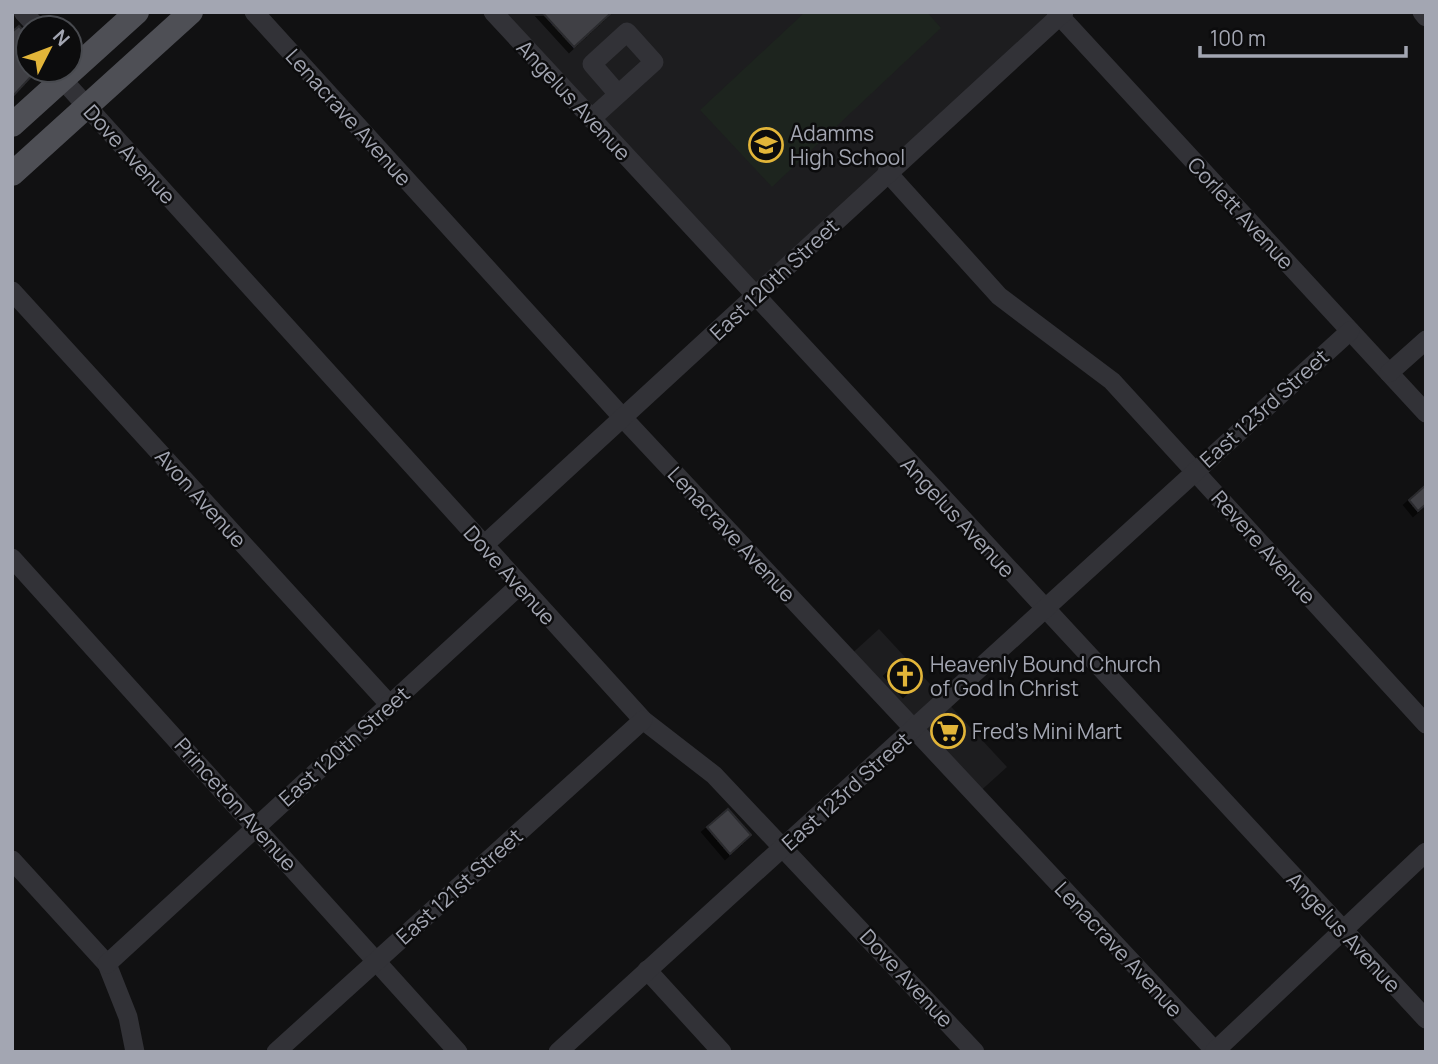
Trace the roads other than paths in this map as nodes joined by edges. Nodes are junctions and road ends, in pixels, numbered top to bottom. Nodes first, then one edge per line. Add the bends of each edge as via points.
1 (137, 12) edge
2 (191, 12) edge
3 (254, 12) edge
4 (493, 12) edge
5 (1422, 12) edge
6 (1060, 14) edge
7 (1426, 17) edge
8 (84, 57) edge
9 (54, 84) edge
10 (76, 84) edge
11 (618, 94) dead end
12 (87, 107) junction
13 (591, 119) junction
14 (12, 125) edge
15 (887, 172) junction
16 (12, 174) edge
17 (12, 291) edge
18 (755, 296) junction
19 (1350, 331) junction
20 (1426, 340) edge
21 (1389, 373) junction
22 (1426, 413) edge
23 (624, 419) junction
24 (1194, 470) junction
25 (484, 545) junction
26 (12, 558) edge
27 (519, 586) junction
28 (1043, 609) junction
29 (390, 705) junction
30 (643, 720) junction
31 (1426, 724) edge
32 (914, 729) junction
33 (256, 825) junction
34 (783, 847) junction
35 (1426, 852) edge
36 (12, 860) edge
37 (1343, 930) junction
38 (377, 960) junction
39 (107, 964) junction
40 (647, 970) junction
41 (1426, 1020) edge
42 (135, 1052) edge
43 (276, 1052) edge
44 (458, 1052) edge
45 (558, 1052) edge
46 (722, 1052) edge
47 (975, 1052) edge
48 (1215, 1052) edge

1 - 8 main road
2 - 12 main road
3 - 23 street, Lenacrave Avenue
4 - 13 street, Angelus Avenue
5 - 7 street
6 - 15 street, East 120th Street
6 - 19 street, Corlett Avenue
9 - 14 main road
10 - 12 street, Dove Avenue
11 - 13 street
12 - 16 main road
12 - 25 street, Dove Avenue
13 - 18 street, Angelus Avenue
15 - 18 street, East 120th Street
15 - 24 street, Revere Avenue via 999,296 1112,381
17 - 29 street, Avon Avenue
18 - 23 street, East 120th Street
18 - 28 street, Angelus Avenue
19 - 21 street, Corlett Avenue
19 - 24 street, East 123rd Street
20 - 21 street
21 - 22 street, Corlett Avenue
23 - 25 street, East 120th Street
23 - 32 street, Lenacrave Avenue
24 - 28 street, East 123rd Street
24 - 31 street, Revere Avenue
25 - 27 street, Dove Avenue
26 - 33 street, Princeton Avenue
27 - 29 street, East 120th Street
27 - 30 street, Dove Avenue
28 - 32 street, East 123rd Street
28 - 37 street, Angelus Avenue
29 - 33 street, East 120th Street
30 - 34 street, Dove Avenue via 714,775
30 - 38 street, East 121st Street
32 - 34 street, East 123rd Street
32 - 48 street, Lenacrave Avenue
33 - 38 street, Princeton Avenue
33 - 39 street, East 120th Street
34 - 40 street, East 123rd Street
34 - 47 street, Dove Avenue
35 - 37 street
36 - 39 street
37 - 41 street, Angelus Avenue
37 - 48 street
38 - 43 street, East 121st Street
38 - 44 street, Princeton Avenue
39 - 42 street via 128,1017
40 - 45 street, East 123rd Street
40 - 46 street

